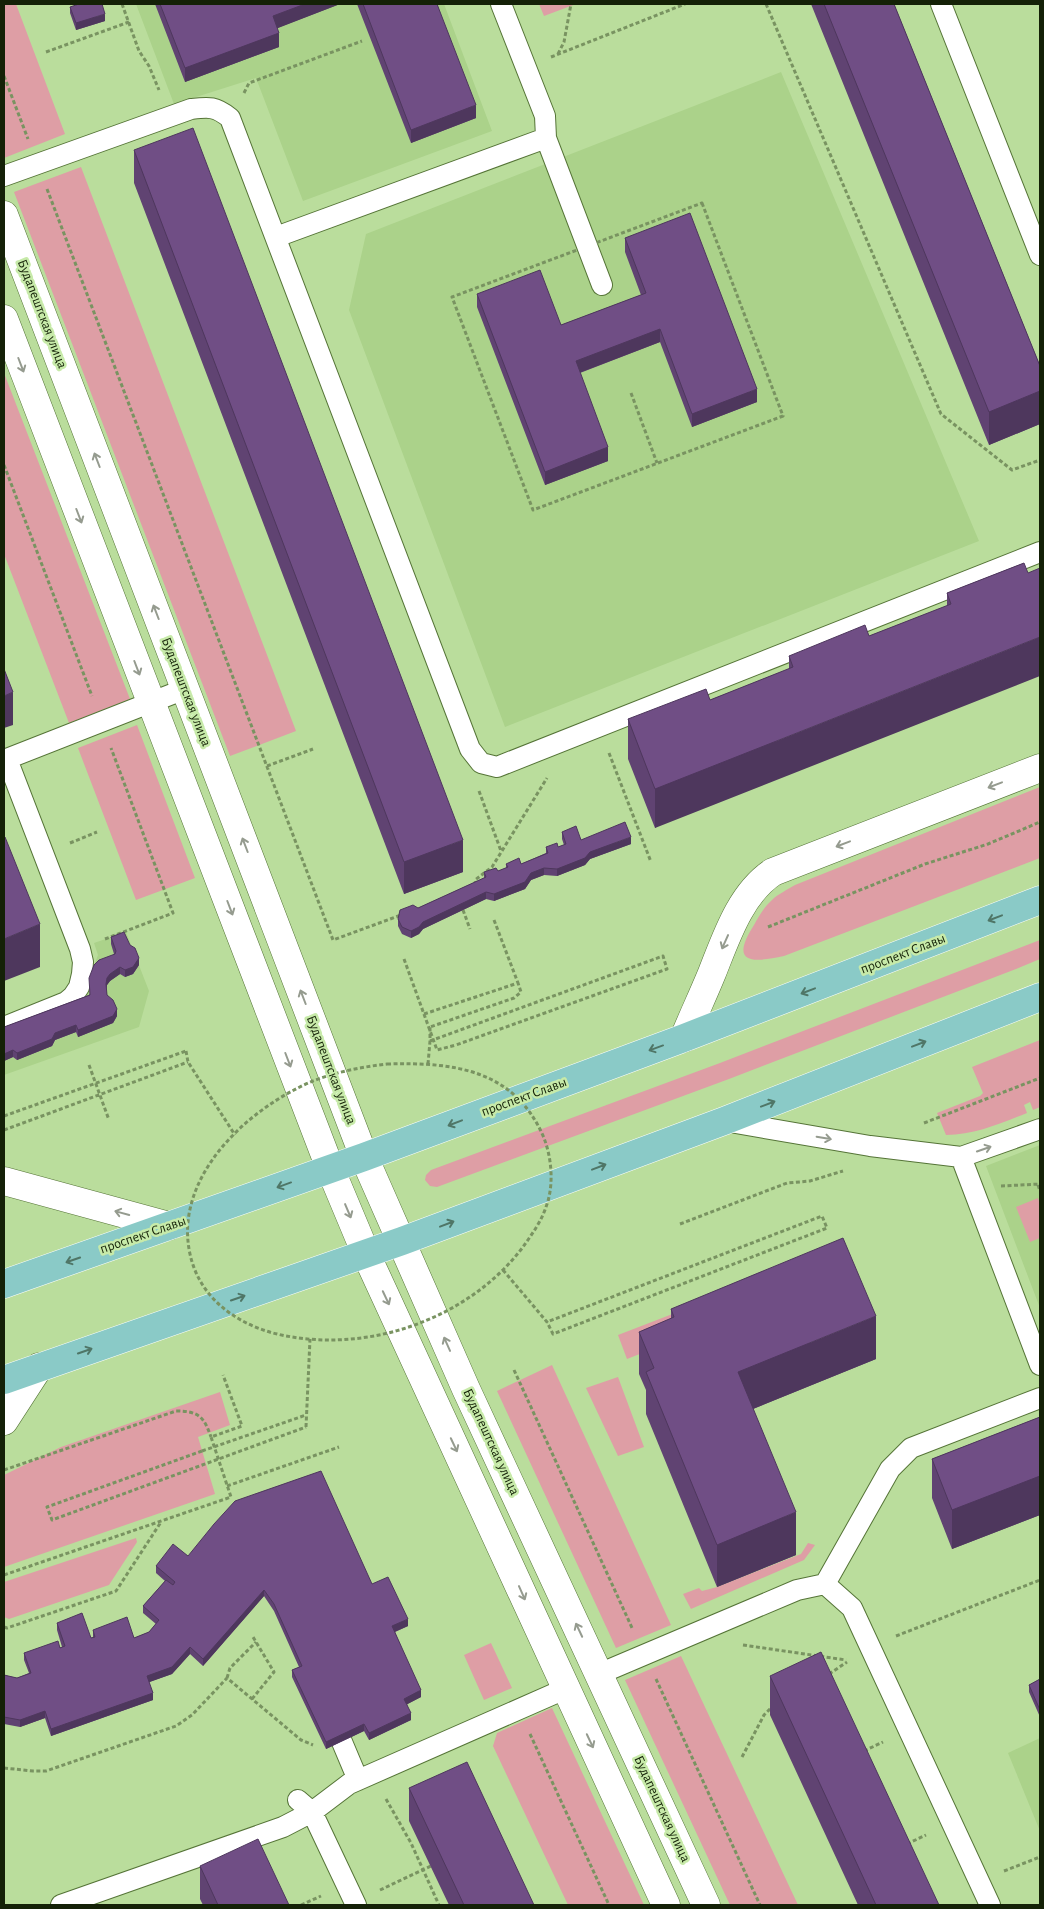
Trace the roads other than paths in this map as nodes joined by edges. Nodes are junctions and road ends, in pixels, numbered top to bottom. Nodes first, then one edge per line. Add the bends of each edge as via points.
1 (501, 4) edge
2 (941, 4) edge
3 (546, 138) junction
4 (4, 176) edge
5 (4, 215) edge
6 (276, 237) junction
7 (1040, 255) edge
8 (602, 285) dead end
9 (4, 319) edge
10 (1040, 552) edge
11 (185, 689) junction
12 (151, 703) junction
13 (6, 760) edge
14 (1040, 768) edge
15 (1040, 900) edge
16 (1040, 997) edge
17 (4, 1027) edge
18 (684, 1038) junction
19 (724, 1121) junction
20 (1039, 1133) edge
21 (364, 1157) junction
22 (961, 1157) junction
23 (330, 1168) junction
24 (4, 1181) edge
25 (169, 1226) junction
26 (402, 1241) junction
27 (366, 1254) junction
28 (4, 1284) edge
29 (1040, 1365) edge
30 (39, 1367) junction
31 (4, 1380) edge
32 (1040, 1398) edge
33 (4, 1421) edge
34 (825, 1584) junction
35 (599, 1674) junction
36 (565, 1689) junction
37 (342, 1742) edge
38 (366, 1777) junction
39 (305, 1806) junction
40 (355, 1904) edge
41 (61, 1905) edge
42 (666, 1905) edge
43 (706, 1905) edge
44 (990, 1905) edge

1 - 3 lane via 545,116
2 - 7 lane
3 - 6 lane
3 - 8 lane
4 - 6 lane via 191,109 219,109 230,118
11 -> 5 street, Будапештская улица
6 - 10 lane via 470,749 481,763 497,767
9 -> 12 street
11 - 12 lane
21 -> 11 street, Будапештская улица
12 - 13 lane
12 -> 23 street
13 - 17 lane via 80,949 82,962 79,987 66,1002
14 -> 18 street via 772,872 762,879 749,894 726,939
15 -> 18 main road, проспект Славы
19 -> 16 main road
18 -> 21 main road, проспект Славы
19 -> 22 lane via 870,1146
26 -> 19 main road
22 -> 20 lane
21 - 23 main road, проспект Славы
21 - 26 street, Будапештская улица
22 - 29 lane
23 -> 25 main road, проспект Славы
23 -> 27 street
25 -> 24 street
25 -> 28 main road, проспект Славы
26 - 27 main road
35 -> 26 street, Будапештская улица via 466,1389
30 -> 27 main road
27 -> 36 street
30 - 31 main road
30 - 33 street
32 - 34 lane via 911,1448 890,1469
34 - 35 lane via 797,1590
34 - 44 lane via 852,1608
35 - 43 street, Будапештская улица
36 - 38 lane
36 -> 42 street
37 - 38 lane
38 - 39 lane
39 - 40 lane
39 - 41 lane via 283,1827

